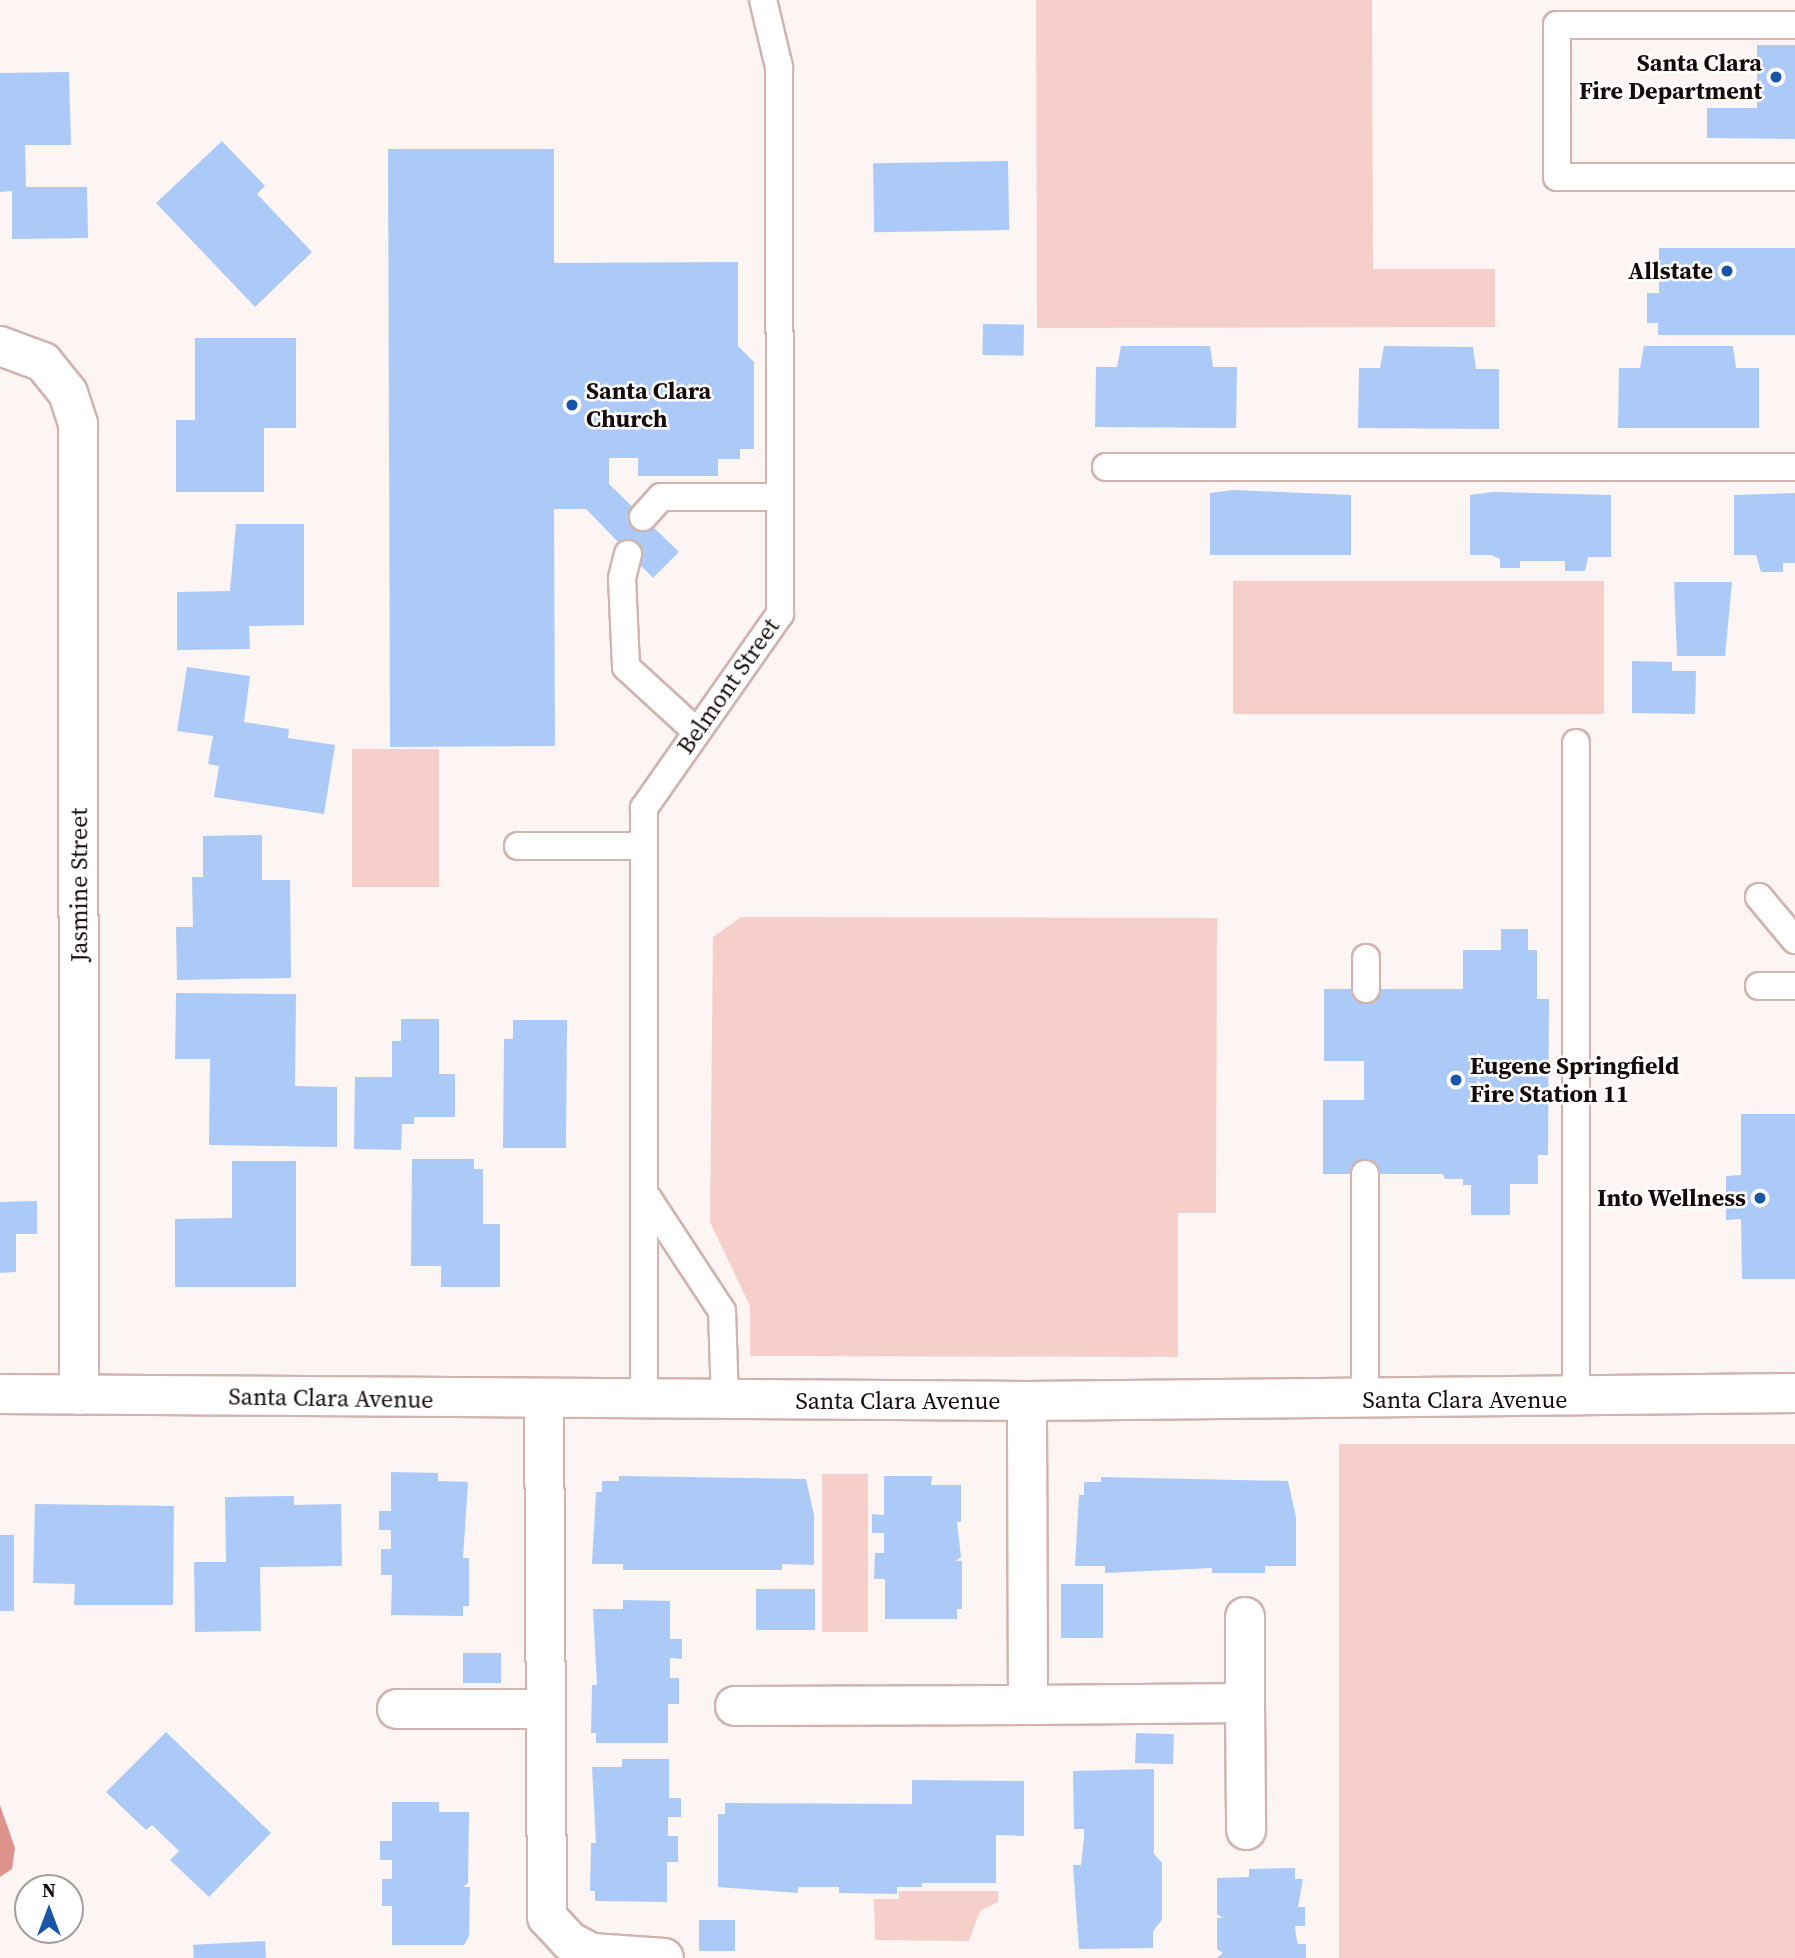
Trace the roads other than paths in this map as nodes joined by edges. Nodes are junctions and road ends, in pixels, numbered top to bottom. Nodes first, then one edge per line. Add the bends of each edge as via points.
1 (763, 0) edge
2 (1795, 24) edge
3 (1795, 177) edge
4 (0, 346) edge
5 (1106, 467) dead end
6 (1795, 467) edge
7 (780, 497) junction
8 (643, 517) dead end
9 (628, 554) dead end
10 (697, 732) junction
11 (1576, 743) dead end
12 (519, 846) dead end
13 (644, 846) junction
14 (1759, 897) dead end
15 (1795, 940) edge
16 (1366, 958) dead end
17 (1759, 986) dead end
18 (1795, 986) edge
19 (1366, 989) dead end
20 (1366, 1174) dead end
21 (647, 1197) junction
22 (1795, 1393) edge
23 (0, 1394) edge
24 (79, 1395) junction
25 (544, 1399) junction
26 (645, 1399) junction
27 (1576, 1399) junction
28 (725, 1400) junction
29 (1366, 1400) junction
30 (1027, 1401) junction
31 (1245, 1617) dead end
32 (1245, 1703) junction
33 (1028, 1705) junction
34 (736, 1706) dead end
35 (397, 1709) dead end
36 (545, 1709) junction
37 (1246, 1830) dead end
38 (664, 1958) edge

1 - 7 lane, Belmont Street via 779,68
2 - 3 lane via 1557,24 1557,177
4 - 24 street, Jasmine Street via 24,351 59,381 78,424
5 - 6 lane
7 - 8 lane via 661,497
7 - 10 lane, Belmont Street via 780,614
9 - 10 lane via 622,578 626,667
10 - 13 lane, Belmont Street via 646,802
11 - 27 lane
12 - 13 lane
13 - 21 lane, Belmont Street
14 - 15 lane
16 - 19 lane
17 - 18 lane
20 - 29 lane
21 - 26 lane, Belmont Street
21 - 28 lane via 722,1311
22 - 27 street, Santa Clara Avenue
23 - 24 street, Santa Clara Avenue
24 - 25 street, Santa Clara Avenue
25 - 26 street, Santa Clara Avenue
25 - 36 street
26 - 28 street, Santa Clara Avenue
27 - 29 street, Santa Clara Avenue
28 - 30 street, Santa Clara Avenue
29 - 30 street, Santa Clara Avenue
30 - 33 street
31 - 32 street
32 - 33 street
32 - 37 street
33 - 34 street
35 - 36 street
36 - 38 street via 547,1917 569,1941 592,1953

